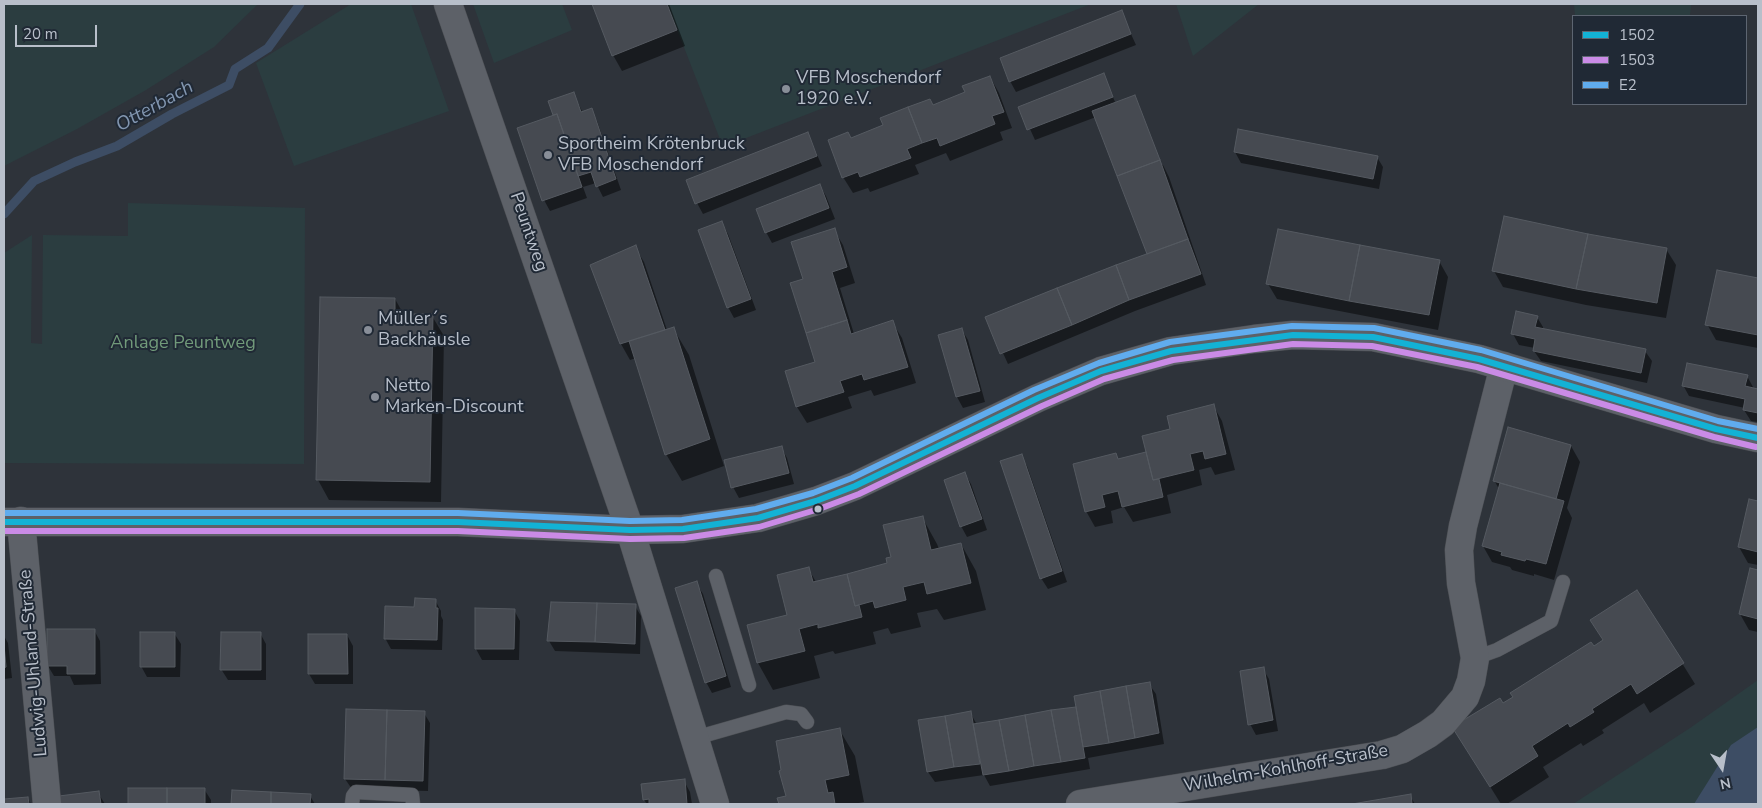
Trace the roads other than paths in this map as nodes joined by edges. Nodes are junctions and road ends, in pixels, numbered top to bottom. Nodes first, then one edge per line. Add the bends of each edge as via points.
1 (448, 4) edge
2 (1504, 366) junction
3 (1758, 438) edge
4 (12, 521) edge
5 (630, 530) junction
6 (716, 576) dead end
7 (1563, 582) dead end
8 (1475, 658) junction
9 (749, 685) dead end
10 (807, 722) dead end
11 (695, 738) junction
12 (47, 804) edge
13 (352, 804) edge
14 (413, 804) edge
15 (715, 804) edge
16 (1080, 804) edge

1 - 5 street, Peuntweg
2 - 3 street via 1716,429
2 - 5 street via 1372,336 1294,335 1171,351 1101,371 855,486 816,501 748,519 684,529
2 - 8 street, Wilhelm-Kohlhoff-Straße via 1459,550 1461,583
4 - 5 street via 458,522
4 - 12 street, Ludwig-Uhland-Straße
5 - 11 street, Peuntweg
6 - 9 lane
7 - 8 lane via 1551,621
8 - 16 street, Wilhelm-Kohlhoff-Straße via 1472,681 1465,697 1443,723 1402,749
10 - 11 lane via 801,714 786,712
11 - 15 street, Peuntweg
13 - 14 lane via 356,792 412,795

